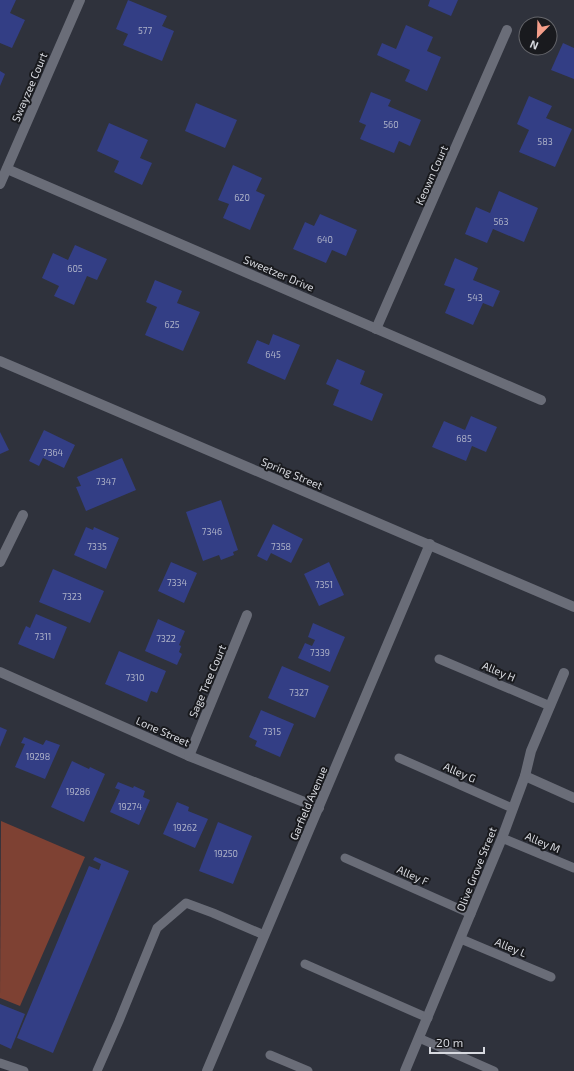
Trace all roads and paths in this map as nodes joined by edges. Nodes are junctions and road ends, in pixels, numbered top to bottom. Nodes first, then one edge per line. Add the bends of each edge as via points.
1 (80, 0) edge
2 (507, 30) dead end
3 (7, 168) junction
4 (0, 184) edge
5 (376, 329) junction
6 (0, 361) edge
7 (541, 400) dead end
8 (23, 515) dead end
9 (430, 544) junction
10 (0, 562) edge
11 (574, 607) edge
12 (247, 616) dead end
13 (439, 659) dead end
14 (0, 672) edge
15 (564, 673) dead end
16 (550, 706) junction
17 (189, 756) junction
18 (399, 758) dead end
19 (525, 776) junction
20 (574, 798) edge
21 (319, 808) junction
22 (512, 808) junction
23 (502, 838) junction
24 (345, 858) dead end
25 (574, 868) edge
26 (471, 914) junction
27 (264, 935) junction
28 (461, 939) junction
29 (305, 964) dead end
30 (551, 977) dead end
31 (428, 1018) junction
32 (419, 1038) junction
33 (270, 1055) dead end
34 (0, 1063) edge
35 (24, 1071) edge
36 (96, 1071) edge
37 (207, 1071) edge
38 (308, 1071) edge
39 (405, 1071) edge
40 (494, 1071) edge

1 - 3 street, Swayzee Court
2 - 5 street, Keown Court
3 - 4 street, Swayzee Court
3 - 5 street, Sweetzer Drive
5 - 7 street, Sweetzer Drive
6 - 9 street, Spring Street
8 - 10 street
9 - 11 street, Spring Street
9 - 21 street, Garfield Avenue
12 - 17 street, Sage Tree Court
13 - 16 lane, Alley H
14 - 17 street, Lone Street
15 - 16 street, Olive Grove Street
16 - 19 street, Olive Grove Street via 531,751
17 - 21 street, Lone Street
18 - 22 lane, Alley G
19 - 20 street
19 - 22 street, Olive Grove Street
21 - 27 street, Garfield Avenue
22 - 23 street, Olive Grove Street
23 - 25 lane, Alley M
23 - 26 street, Olive Grove Street
24 - 26 lane, Alley F
26 - 28 street, Olive Grove Street
27 - 36 lane via 186,903 157,928
27 - 37 street, Garfield Avenue
28 - 30 lane, Alley L
28 - 31 street, Olive Grove Street
29 - 31 lane
31 - 32 street, Olive Grove Street
32 - 39 street, Olive Grove Street
32 - 40 lane
33 - 38 lane
34 - 35 lane

